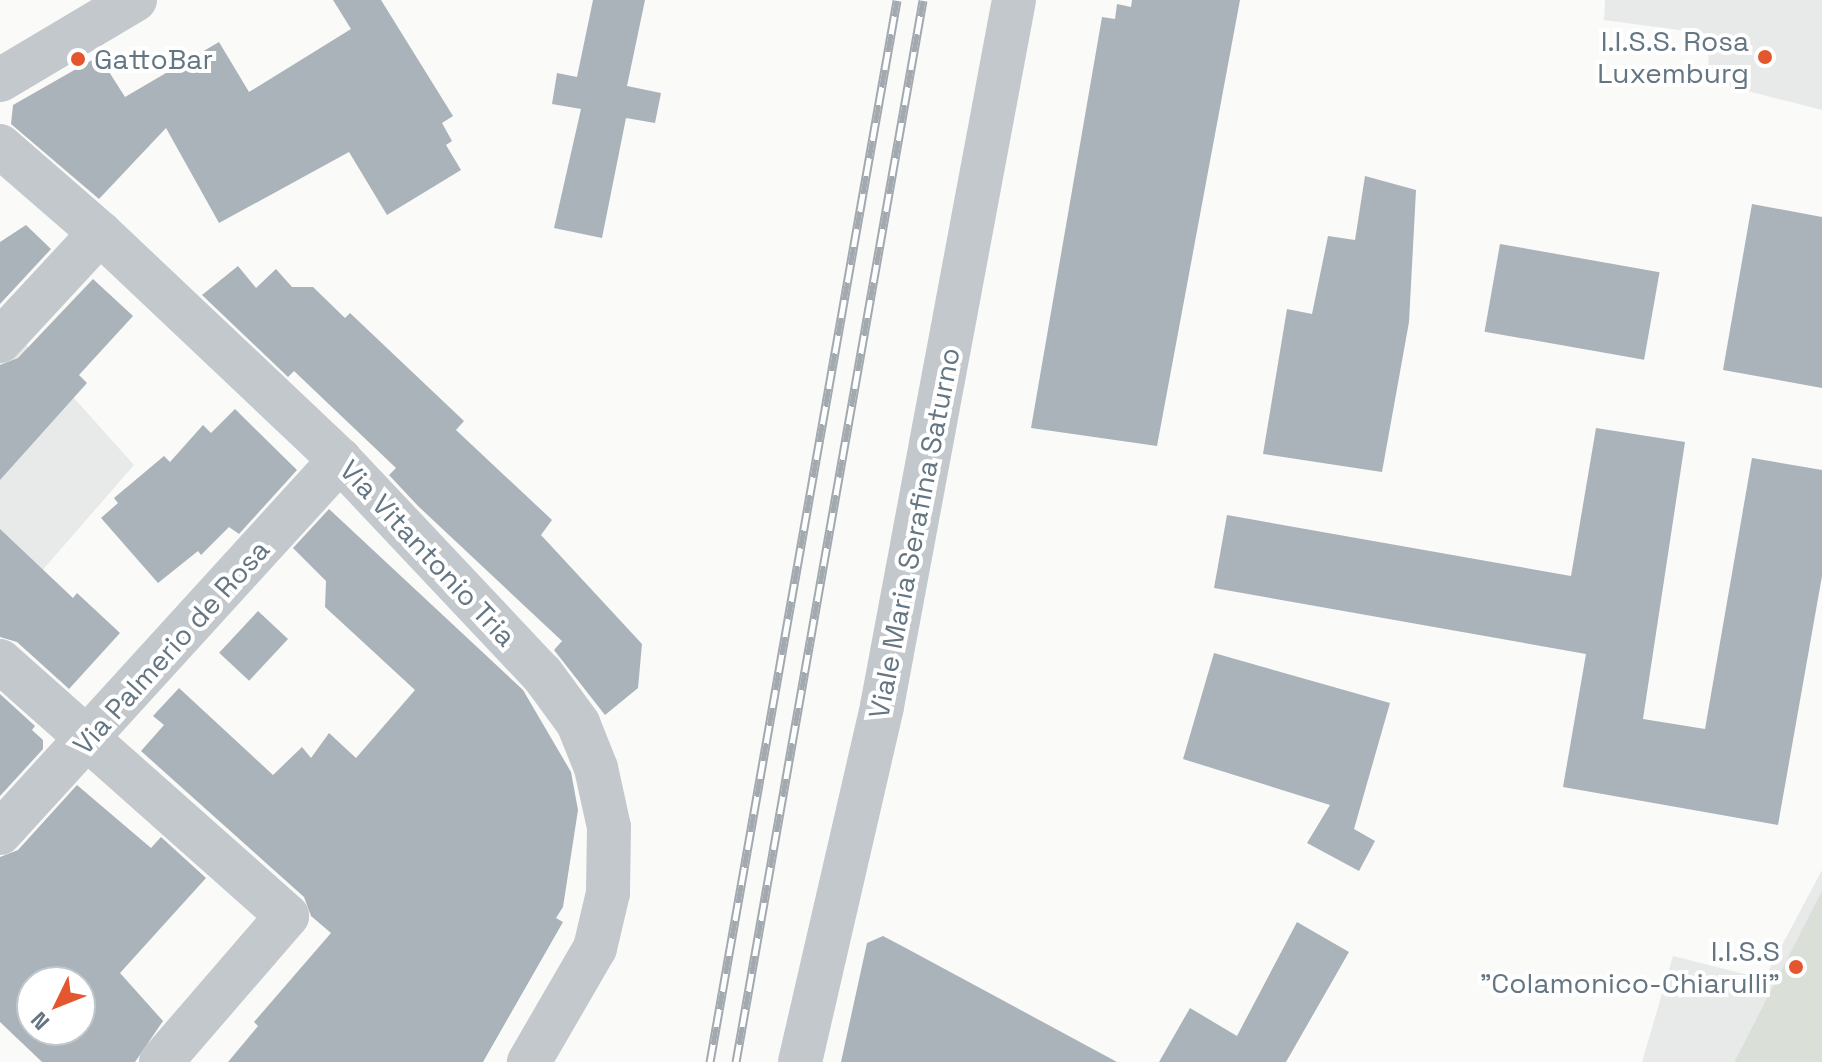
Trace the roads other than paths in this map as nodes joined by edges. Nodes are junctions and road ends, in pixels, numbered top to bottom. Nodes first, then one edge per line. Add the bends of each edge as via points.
1 (135, 0) edge
2 (1014, 0) edge
3 (0, 80) edge
4 (0, 146) edge
5 (100, 233) junction
6 (0, 341) edge
7 (340, 460) junction
8 (0, 661) edge
9 (88, 739) junction
10 (0, 833) edge
11 (161, 1062) edge
12 (529, 1062) edge
13 (800, 1062) edge

1 - 3 street
2 - 13 street, Viale Maria Serafina Saturno via 882,706
4 - 5 street, Via Vitantonio Tria
5 - 6 street
5 - 7 street, Via Vitantonio Tria
7 - 9 street, Via Palmerio de Rosa
7 - 12 street, Via Vitantonio Tria via 542,674 578,723 596,768 609,827 608,893 595,948
8 - 9 street
9 - 10 street, Via Palmerio de Rosa
9 - 11 street via 287,916

